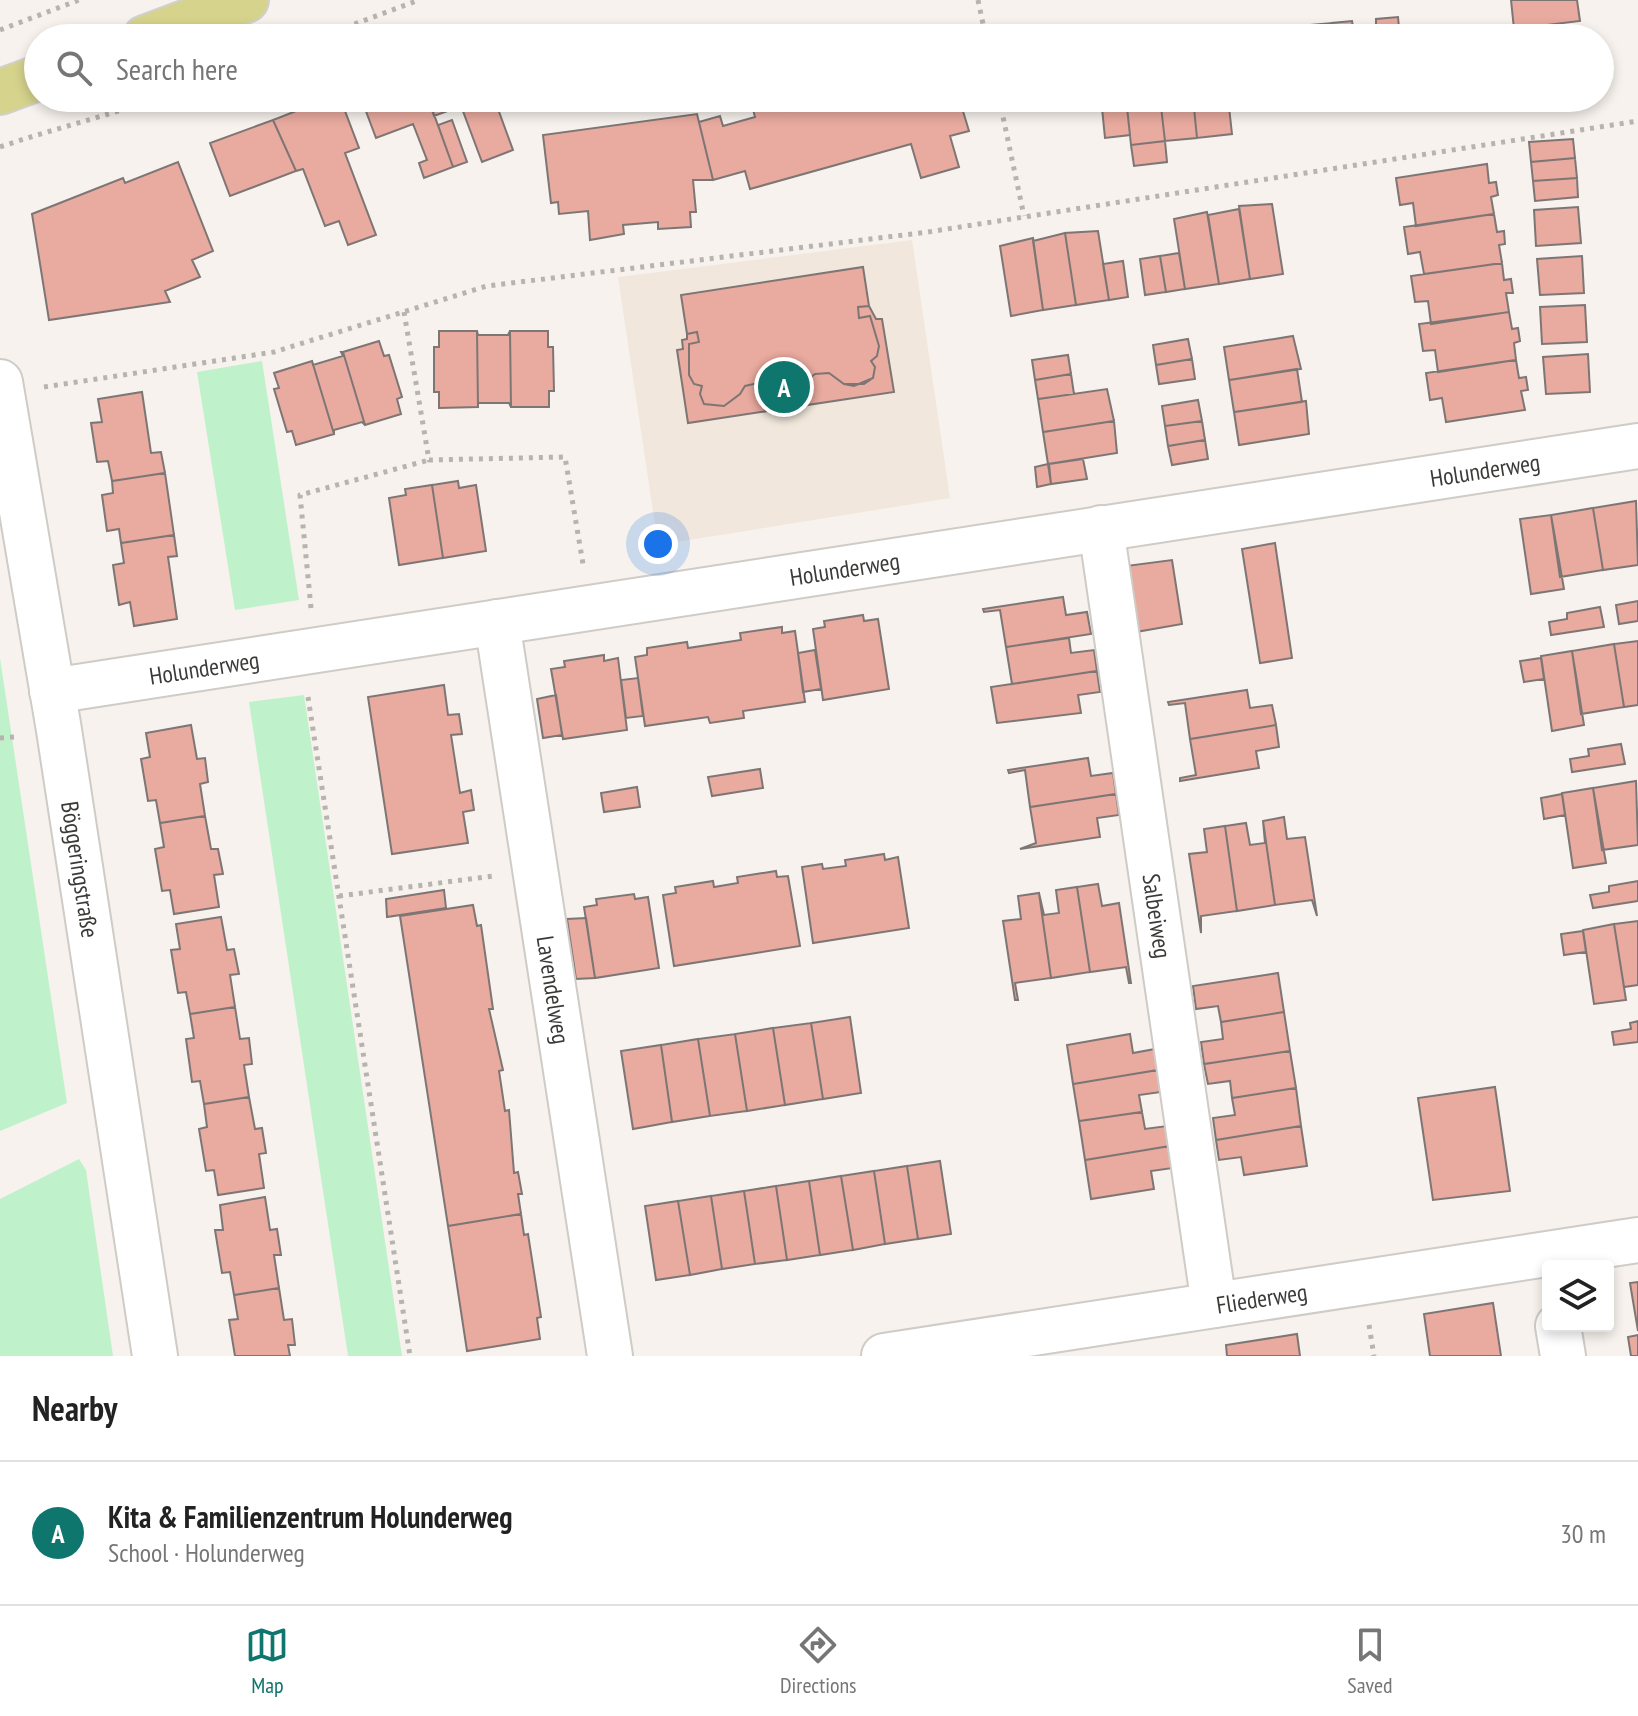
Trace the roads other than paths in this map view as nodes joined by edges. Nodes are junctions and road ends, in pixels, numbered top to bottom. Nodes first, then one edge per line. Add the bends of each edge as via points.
1 (246, 0) edge
2 (182, 24) edge
3 (24, 83) edge
4 (0, 92) edge
5 (1, 387) edge
6 (1638, 446) edge
7 (1101, 528) junction
8 (497, 622) junction
9 (52, 691) junction
10 (1638, 1240) edge
11 (1547, 1260) edge
12 (1542, 1261) edge
13 (1214, 1305) junction
14 (1559, 1332) edge
15 (155, 1356) edge
16 (610, 1356) edge
17 (884, 1356) edge
18 (1563, 1356) edge

1 - 2 main road
3 - 4 main road
5 - 9 street, Böggeringstraße
6 - 7 street, Holunderweg
7 - 8 street, Holunderweg
7 - 13 street, Salbeiweg
8 - 9 street, Holunderweg
8 - 16 street, Lavendelweg
9 - 15 street, Böggeringstraße
10 - 11 street, Fliederweg
12 - 13 street, Fliederweg
13 - 17 street, Fliederweg
14 - 18 street

